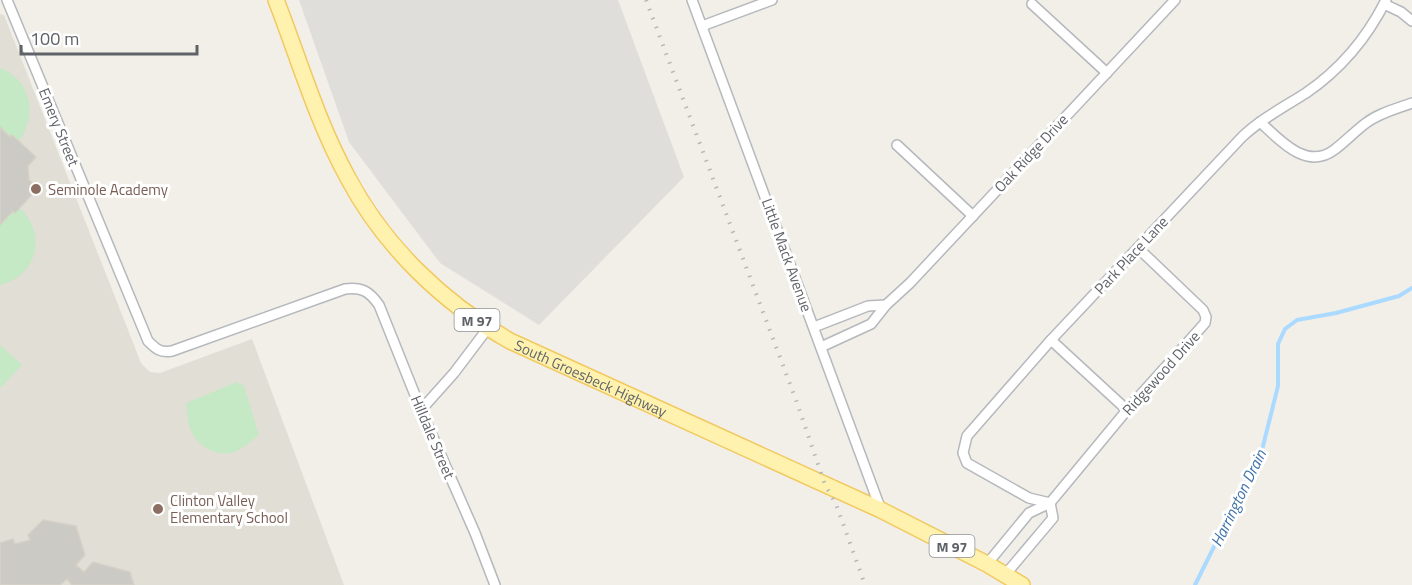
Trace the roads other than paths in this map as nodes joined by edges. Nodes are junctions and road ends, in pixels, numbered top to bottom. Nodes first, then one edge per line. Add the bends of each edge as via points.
1 (7, 0) edge
2 (276, 0) edge
3 (692, 0) edge
4 (772, 0) edge
5 (1175, 0) edge
6 (1385, 2) edge
7 (1032, 4) dead end
8 (1412, 21) edge
9 (702, 26) junction
10 (1107, 73) junction
11 (1412, 103) edge
12 (1260, 122) junction
13 (897, 145) dead end
14 (973, 216) junction
15 (1138, 248) junction
16 (368, 291) joint
17 (886, 305) junction
18 (814, 327) junction
19 (488, 328) junction
20 (1051, 340) junction
21 (821, 347) junction
22 (421, 410) junction
23 (1127, 410) junction
24 (1050, 503) junction
25 (881, 510) junction
26 (987, 564) junction
27 (1005, 575) junction
28 (495, 585) edge
29 (1022, 585) edge

1 - 16 street, Emery Street via 144,333 157,351 172,351 345,288
2 - 19 main road, South Groesbeck Highway / M 97 via 328,137 359,198 407,260
3 - 9 street, Little Mack Avenue
4 - 9 street
5 - 10 street, Oak Ridge Drive
6 - 8 street
6 - 12 street, Park Place Lane via 1364,38 1335,71
7 - 10 street
9 - 18 street, Little Mack Avenue
10 - 14 street, Oak Ridge Drive
11 - 12 street via 1376,116 1322,156 1297,154
12 - 15 street, Park Place Lane
13 - 14 street
14 - 17 street, Oak Ridge Drive
15 - 20 street, Park Place Lane
15 - 23 street, Ridgewood Drive via 1206,317 1203,327
16 - 22 street, Hilldale Street via 379,305
17 - 18 street via 868,306
17 - 21 street, Oak Ridge Drive via 871,324
18 - 21 street, Little Mack Avenue
19 - 22 street
19 - 25 main road, South Groesbeck Highway / M 97
20 - 23 street
20 - 24 street, Park Place Lane via 967,436 963,447 967,463 1029,498
21 - 25 street, Little Mack Avenue
22 - 28 street, Hilldale Street
23 - 24 street, Ridgewood Drive
24 - 26 street, Ridgewood Drive via 1029,513
24 - 27 street, Ridgewood Drive via 1053,518
25 - 26 main road, South Groesbeck Highway / M 97
26 - 27 main road, South Groesbeck Highway / M 97
27 - 29 main road, South Groesbeck Highway / M 97

